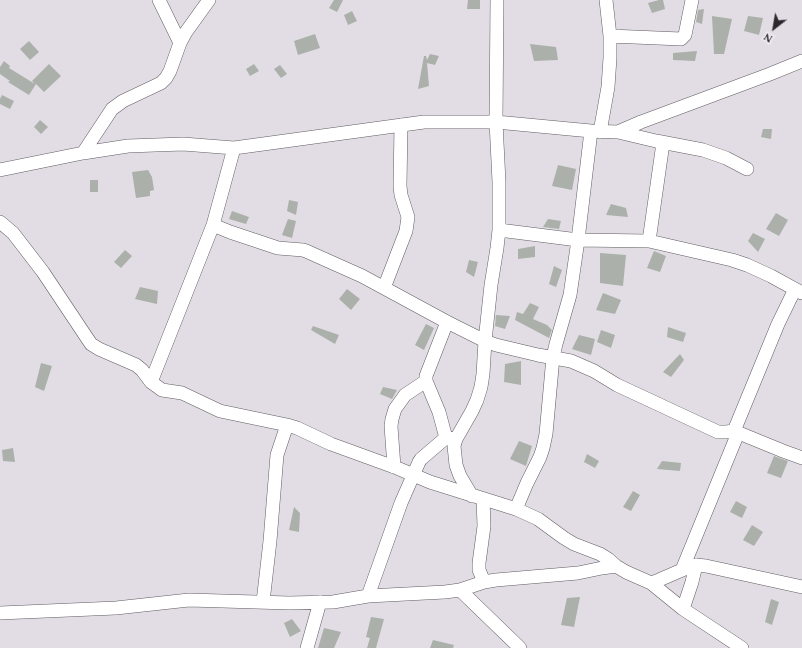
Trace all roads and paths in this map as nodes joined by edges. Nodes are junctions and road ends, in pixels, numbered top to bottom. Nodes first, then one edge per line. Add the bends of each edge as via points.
1 (159, 0) edge
2 (209, 0) edge
3 (497, 0) edge
4 (606, 0) edge
5 (692, 0) edge
6 (610, 36) junction
7 (180, 43) junction
8 (802, 60) edge
9 (496, 122) junction
10 (401, 125) junction
11 (596, 132) junction
12 (618, 132) junction
13 (663, 143) junction
14 (234, 148) junction
15 (83, 153) junction
16 (747, 169) dead end
17 (0, 170) edge
18 (0, 222) edge
19 (213, 225) junction
20 (499, 230) junction
21 (578, 240) junction
22 (649, 241) junction
23 (384, 288) junction
24 (799, 291) edge
25 (448, 322) junction
26 (485, 341) junction
27 (553, 357) junction
28 (426, 381) junction
29 (151, 382) junction
30 (287, 425) junction
31 (736, 432) junction
32 (451, 439) junction
33 (802, 458) edge
34 (394, 467) junction
35 (413, 475) junction
36 (478, 497) junction
37 (516, 509) junction
38 (696, 565) junction
39 (616, 566) junction
40 (682, 570) junction
41 (484, 582) junction
42 (651, 583) junction
43 (802, 587) edge
44 (460, 590) junction
45 (368, 596) junction
46 (263, 602) junction
47 (320, 602) junction
48 (683, 609) junction
49 (0, 613) edge
50 (307, 648) edge
51 (520, 648) edge
52 (742, 648) edge

1 - 7 street
2 - 7 street
3 - 9 street
4 - 6 street
5 - 6 street via 685,35 680,40
6 - 11 street via 608,87
7 - 15 street via 166,78 112,109
8 - 12 street
9 - 10 street via 424,122
9 - 11 street
9 - 20 street
10 - 14 street
10 - 23 street via 400,186 408,217 406,231
11 - 12 street
11 - 21 street
12 - 13 street
13 - 16 street via 704,150
13 - 22 street
14 - 15 street via 183,144 128,146
14 - 19 street
15 - 17 street
18 - 29 street via 13,233 43,272 91,344 136,366
19 - 23 street via 278,248 306,251
19 - 29 street
20 - 21 street
20 - 26 street
21 - 22 street
21 - 27 street via 570,295
22 - 24 street via 732,260
23 - 25 street
24 - 31 street via 778,324
25 - 26 street
25 - 28 street
26 - 27 street
26 - 32 street via 483,374 477,400
27 - 31 street via 586,367 710,429 718,432
27 - 37 street via 543,448
28 - 32 street
28 - 34 street via 405,395 395,410 391,426
29 - 30 street via 162,390 182,393 220,411
30 - 34 street
30 - 46 street via 277,455
31 - 33 street
31 - 40 street
32 - 35 street via 442,441 421,459
32 - 36 street via 460,476
34 - 35 street
35 - 36 street
35 - 45 street
36 - 37 street
36 - 41 street via 484,526 479,570
37 - 39 street via 538,519 574,544 608,558
38 - 40 street
38 - 43 street
38 - 48 street
39 - 41 street via 578,573
39 - 42 street
40 - 42 street
41 - 44 street
42 - 48 street
44 - 45 street
44 - 51 street
45 - 47 street
46 - 47 street
46 - 49 street via 189,600 116,608
47 - 50 street
48 - 52 street

